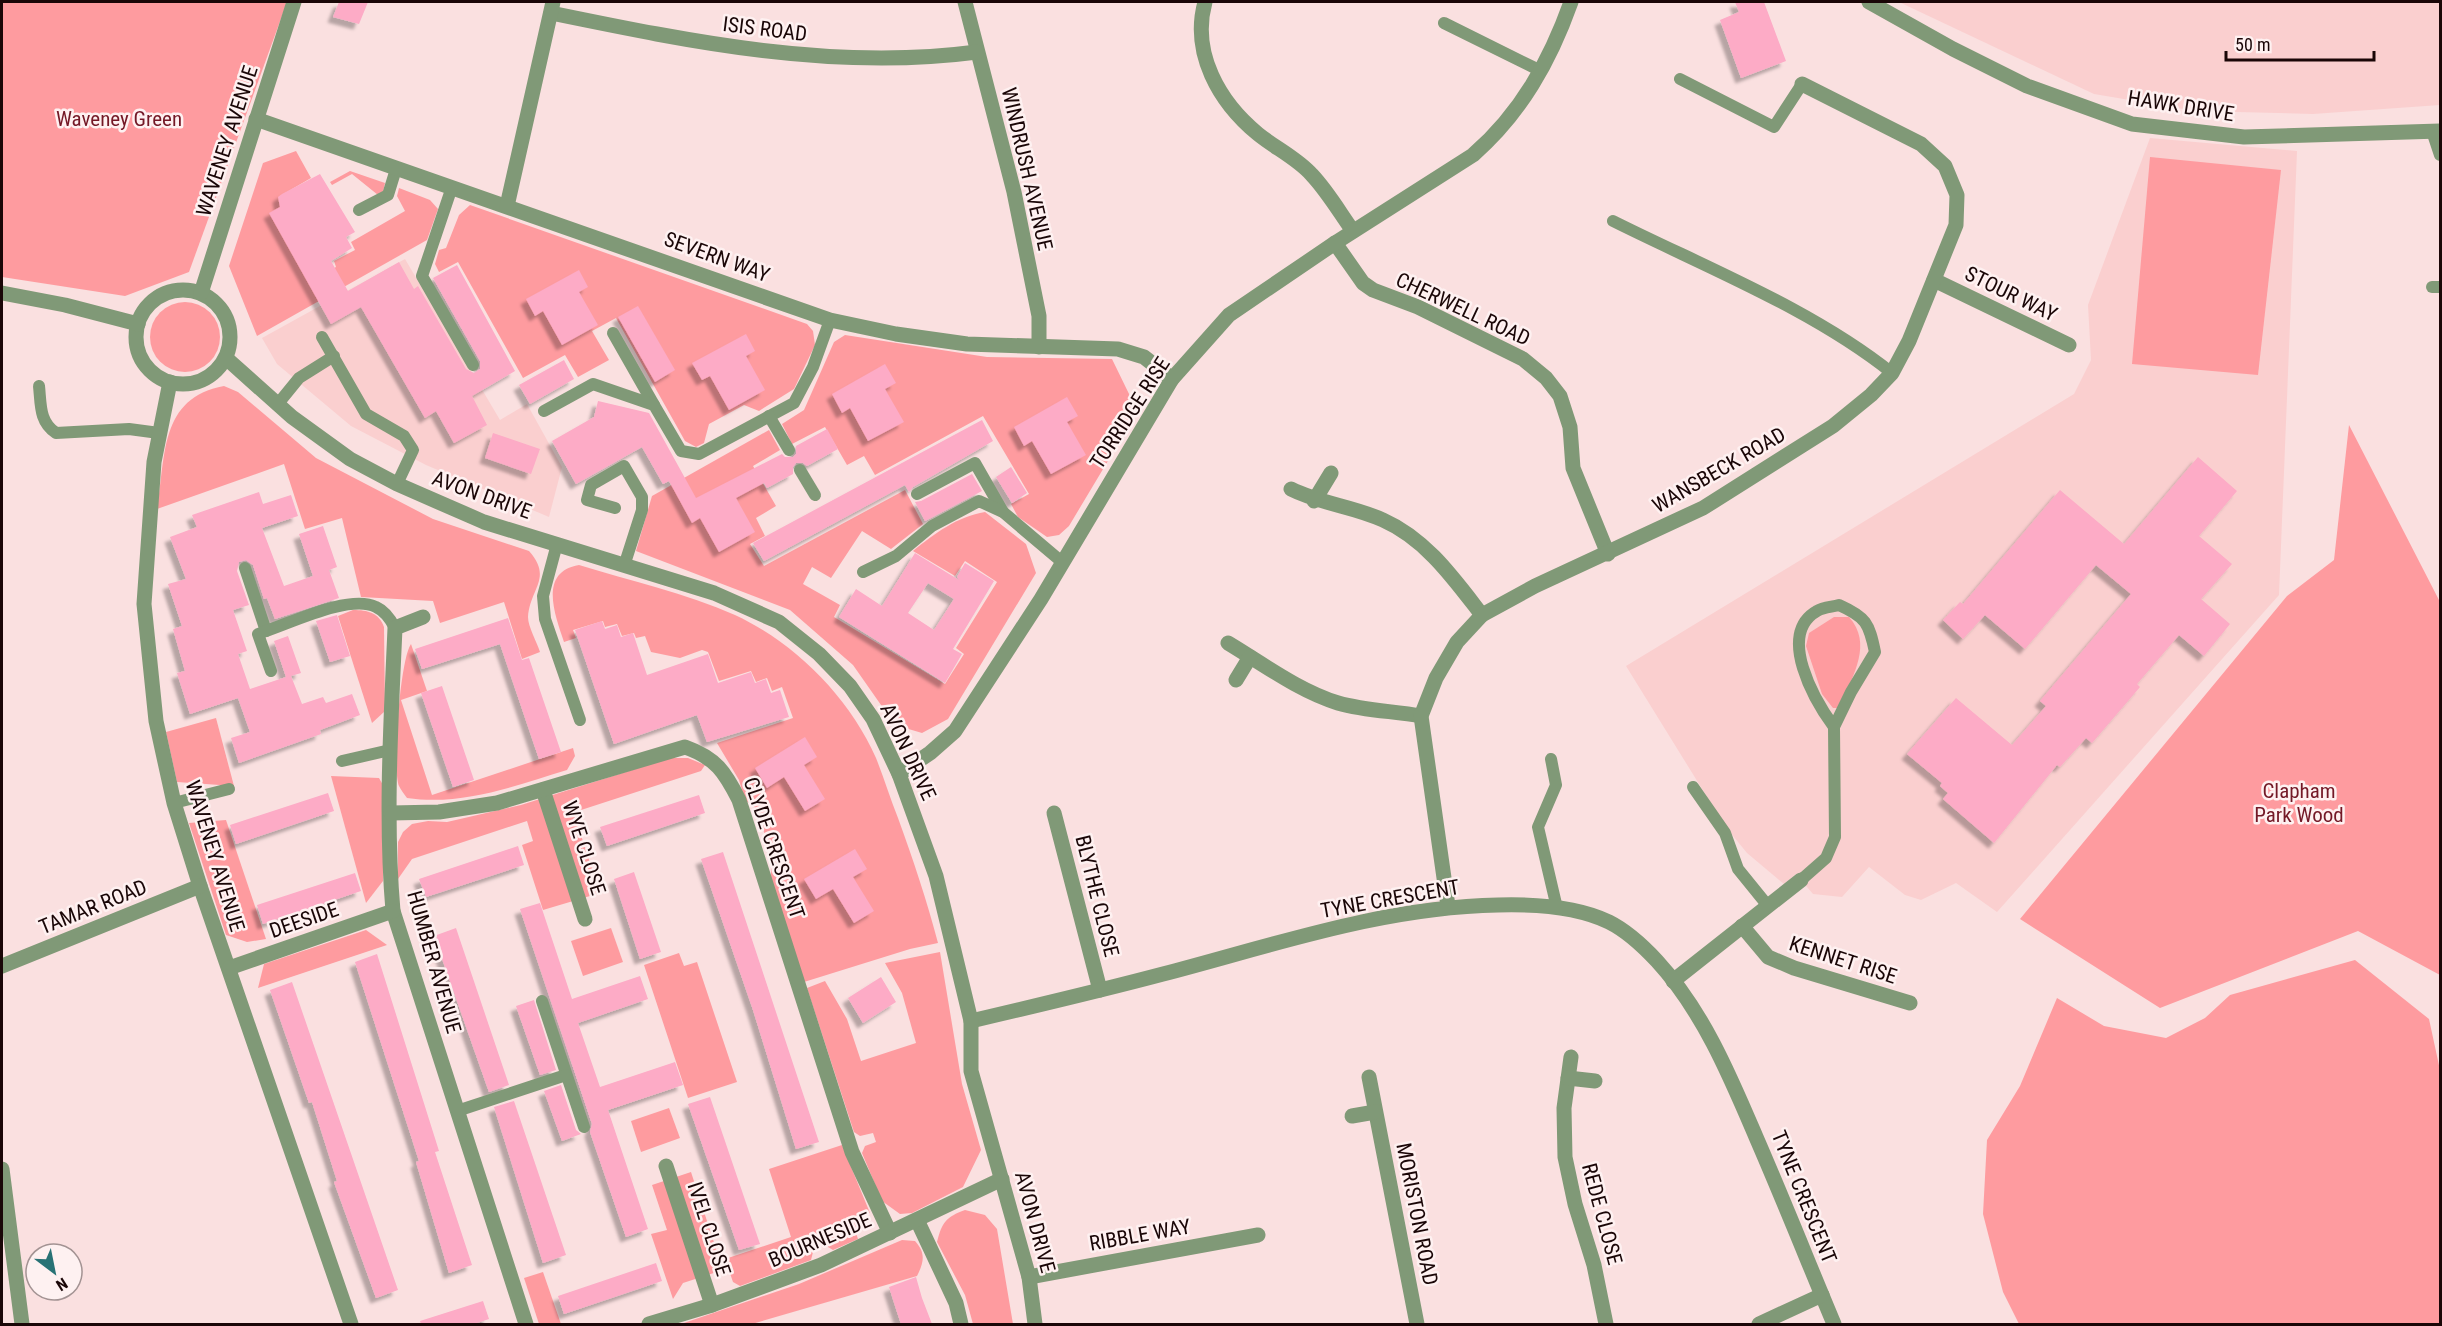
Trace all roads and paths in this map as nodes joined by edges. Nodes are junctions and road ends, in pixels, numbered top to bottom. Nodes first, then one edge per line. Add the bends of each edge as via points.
1 (294, 2) edge
2 (965, 2) edge
3 (1205, 2) edge
4 (1571, 2) edge
5 (1869, 2) edge
6 (552, 7) edge
7 (1444, 23) dead end
8 (977, 52) junction
9 (1541, 72) junction
10 (1680, 79) dead end
11 (1802, 84) joint
12 (256, 119) junction
13 (2436, 131) edge
14 (2440, 155) edge
15 (396, 169) junction
16 (452, 187) junction
17 (507, 206) junction
18 (359, 210) dead end
19 (1613, 221) dead end
20 (1353, 231) junction
21 (1335, 243) junction
22 (1934, 280) junction
23 (2, 293) edge
24 (201, 293) junction
25 (830, 320) junction
26 (138, 324) junction
27 (613, 333) dead end
28 (322, 337) dead end
29 (2069, 345) dead end
30 (1039, 347) junction
31 (334, 356) junction
32 (226, 358) junction
33 (472, 365) dead end
34 (1892, 373) junction
35 (1172, 379) junction
36 (170, 382) junction
37 (39, 386) dead end
38 (277, 405) junction
39 (654, 405) junction
40 (544, 411) dead end
41 (769, 416) junction
42 (159, 433) junction
43 (789, 450) dead end
44 (800, 470) dead end
45 (1331, 473) dead end
46 (397, 484) junction
47 (1291, 489) dead end
48 (917, 494) dead end
49 (815, 495) dead end
50 (1314, 501) junction
51 (615, 508) dead end
52 (1003, 512) junction
53 (557, 544) junction
54 (1608, 554) junction
55 (1062, 562) junction
56 (625, 563) junction
57 (245, 568) dead end
58 (863, 572) dead end
59 (1482, 615) junction
60 (423, 617) dead end
61 (396, 628) junction
62 (266, 631) junction
63 (1228, 643) dead end
64 (1250, 657) junction
65 (271, 671) dead end
66 (1236, 680) dead end
67 (1421, 716) junction
68 (580, 720) dead end
69 (1834, 727) junction
70 (390, 750) junction
71 (1551, 759) dead end
72 (342, 761) dead end
73 (899, 774) junction
74 (1693, 787) dead end
75 (229, 789) dead end
76 (543, 790) junction
77 (174, 803) junction
78 (391, 813) junction
79 (1054, 813) dead end
80 (1801, 880) joint
81 (200, 886) junction
82 (1448, 906) junction
83 (1768, 906) junction
84 (1557, 908) junction
85 (393, 911) junction
86 (585, 919) dead end
87 (1742, 926) junction
88 (2, 966) edge
89 (229, 968) junction
90 (1673, 981) junction
91 (1100, 990) junction
92 (542, 1001) dead end
93 (1910, 1003) dead end
94 (971, 1021) junction
95 (1571, 1057) dead end
96 (566, 1075) junction
97 (1369, 1077) dead end
98 (1568, 1078) junction
99 (1595, 1081) dead end
100 (457, 1111) junction
101 (1375, 1112) junction
102 (1352, 1116) dead end
103 (584, 1127) dead end
104 (666, 1166) dead end
105 (2, 1168) edge
106 (1002, 1179) junction
107 (917, 1220) junction
108 (890, 1233) junction
109 (1258, 1235) dead end
110 (1029, 1277) junction
111 (1822, 1295) junction
112 (712, 1305) junction
113 (22, 1324) edge
114 (351, 1324) edge
115 (526, 1324) edge
116 (649, 1324) edge
117 (961, 1324) edge
118 (1035, 1324) edge
119 (1418, 1324) edge
120 (1606, 1324) edge
121 (1759, 1324) edge
122 (1834, 1324) edge

1 - 12 street, WAVENEY AVENUE
2 - 8 street, WINDRUSH AVENUE
3 - 20 street via 1200,19 1207,68 1228,106 1313,176
4 - 9 street, TORRIDGE RISE
5 - 13 street, HAWK DRIVE via 2027,86 2132,124 2244,137
6 - 8 street, ISIS ROAD via 675,38 775,53 846,59 924,59
6 - 17 street
7 - 9 lane
8 - 30 street, WINDRUSH AVENUE via 1014,192 1039,316
9 - 20 street, TORRIDGE RISE via 1524,99 1473,155
10 - 11 lane via 1774,127
11 - 22 street, WANSBECK ROAD via 1921,144 1945,166 1957,195 1956,225
12 - 15 street, SEVERN WAY
12 - 24 street, WAVENEY AVENUE
13 - 14 lane
15 - 16 street, SEVERN WAY
15 - 18 lane via 388,195
16 - 17 street, SEVERN WAY
16 - 33 lane via 422,276
17 - 25 street, SEVERN WAY
19 - 34 lane via 1821,324
20 - 21 street, TORRIDGE RISE
21 - 35 street, TORRIDGE RISE via 1229,315
21 - 54 street, CHERWELL ROAD via 1363,283 1373,290 1418,307 1523,359 1546,378 1560,396 1570,427 1573,468
22 - 29 street, STOUR WAY
22 - 34 street, WANSBECK ROAD
23 - 26 street
24 - 26 street via 178,291 156,299
24 - 32 street via 214,301 230,327
25 - 30 street, SEVERN WAY via 967,344
25 - 41 lane via 813,367 794,403
26 - 36 street via 136,339 143,359 157,376
27 - 39 lane
28 - 31 lane
30 - 35 street, SEVERN WAY via 1118,349 1144,357
31 - 38 lane via 299,378
31 - 46 lane via 366,414 404,436 413,450
32 - 36 street via 202,380
32 - 38 street, AVON DRIVE
34 - 54 street, WANSBECK ROAD via 1833,426 1757,475 1703,508
35 - 55 street, TORRIDGE RISE
36 - 42 street, WAVENEY AVENUE
37 - 42 lane via 42,418 56,433 129,429
38 - 46 street, AVON DRIVE via 350,459
39 - 40 lane via 593,384
39 - 41 lane via 681,451 699,454
41 - 43 lane
42 - 77 street, WAVENEY AVENUE via 148,515 144,604 156,721
44 - 49 lane
45 - 50 street
46 - 53 street, AVON DRIVE via 484,522
47 - 50 street
48 - 52 lane via 975,463
50 - 59 street via 1382,519 1407,533 1432,554
51 - 56 lane via 586,500 591,485 624,466 642,497 642,510
52 - 55 lane
52 - 58 lane via 979,501 932,526 897,556
53 - 56 street, AVON DRIVE
53 - 68 lane via 543,596 545,619
54 - 59 street, WANSBECK ROAD via 1535,586
55 - 73 street, TORRIDGE RISE via 955,731
56 - 73 street, AVON DRIVE via 714,593 779,622 819,654 850,686 873,719
57 - 62 lane
59 - 67 street, WANSBECK ROAD via 1457,642 1436,678
60 - 61 street
61 - 62 lane via 377,607 365,604 342,605
61 - 70 street, HUMBER AVENUE
62 - 65 lane via 258,634
63 - 64 street
64 - 66 street
64 - 67 street via 1337,703
67 - 82 street, WANSBECK ROAD
69 - 69 lane via 1875,652 1870,629 1859,614 1839,605 1817,611 1803,624 1798,642 1808,681
69 - 80 lane via 1835,837 1826,858
70 - 72 lane
70 - 78 street, HUMBER AVENUE
71 - 84 lane via 1556,785 1538,826
73 - 94 street, AVON DRIVE via 936,876
74 - 83 lane via 1725,833 1738,869
75 - 77 lane
76 - 78 street, CLYDE CRESCENT via 497,803 440,812
76 - 86 street, WYE CLOSE
76 - 108 street, CLYDE CRESCENT via 686,747 705,754 725,774 739,800 852,1152
77 - 81 street, WAVENEY AVENUE
78 - 85 street, HUMBER AVENUE
79 - 91 street, BLYTHE CLOSE
80 - 83 street
81 - 88 street, TAMAR ROAD
81 - 89 street, WAVENEY AVENUE
82 - 84 street, TYNE CRESCENT via 1522,904
82 - 91 street, TYNE CRESCENT via 1365,920
83 - 87 street
84 - 90 street, TYNE CRESCENT via 1608,921 1656,959
85 - 89 street, DEESIDE
85 - 100 street, HUMBER AVENUE
87 - 90 street
87 - 93 street, KENNET RISE via 1768,957
89 - 114 street, WAVENEY AVENUE
90 - 111 street, TYNE CRESCENT via 1733,1082
91 - 94 street, TYNE CRESCENT
92 - 96 lane
94 - 106 street, AVON DRIVE via 971,1071
95 - 98 street, REDE CLOSE
96 - 100 lane
96 - 103 lane
97 - 101 street, MORISTON ROAD
98 - 99 street
98 - 120 street, REDE CLOSE via 1565,1157
100 - 115 street, HUMBER AVENUE
101 - 102 street
101 - 119 street, MORISTON ROAD
104 - 112 street, IVEL CLOSE
105 - 113 street
106 - 107 street, BOURNESIDE
106 - 110 street, AVON DRIVE
107 - 108 street, BOURNESIDE
107 - 117 street via 956,1303
108 - 112 street, BOURNESIDE via 821,1265
109 - 110 street, RIBBLE WAY
110 - 118 street, AVON DRIVE
111 - 121 street
111 - 122 street, TYNE CRESCENT
112 - 116 street, BOURNESIDE

